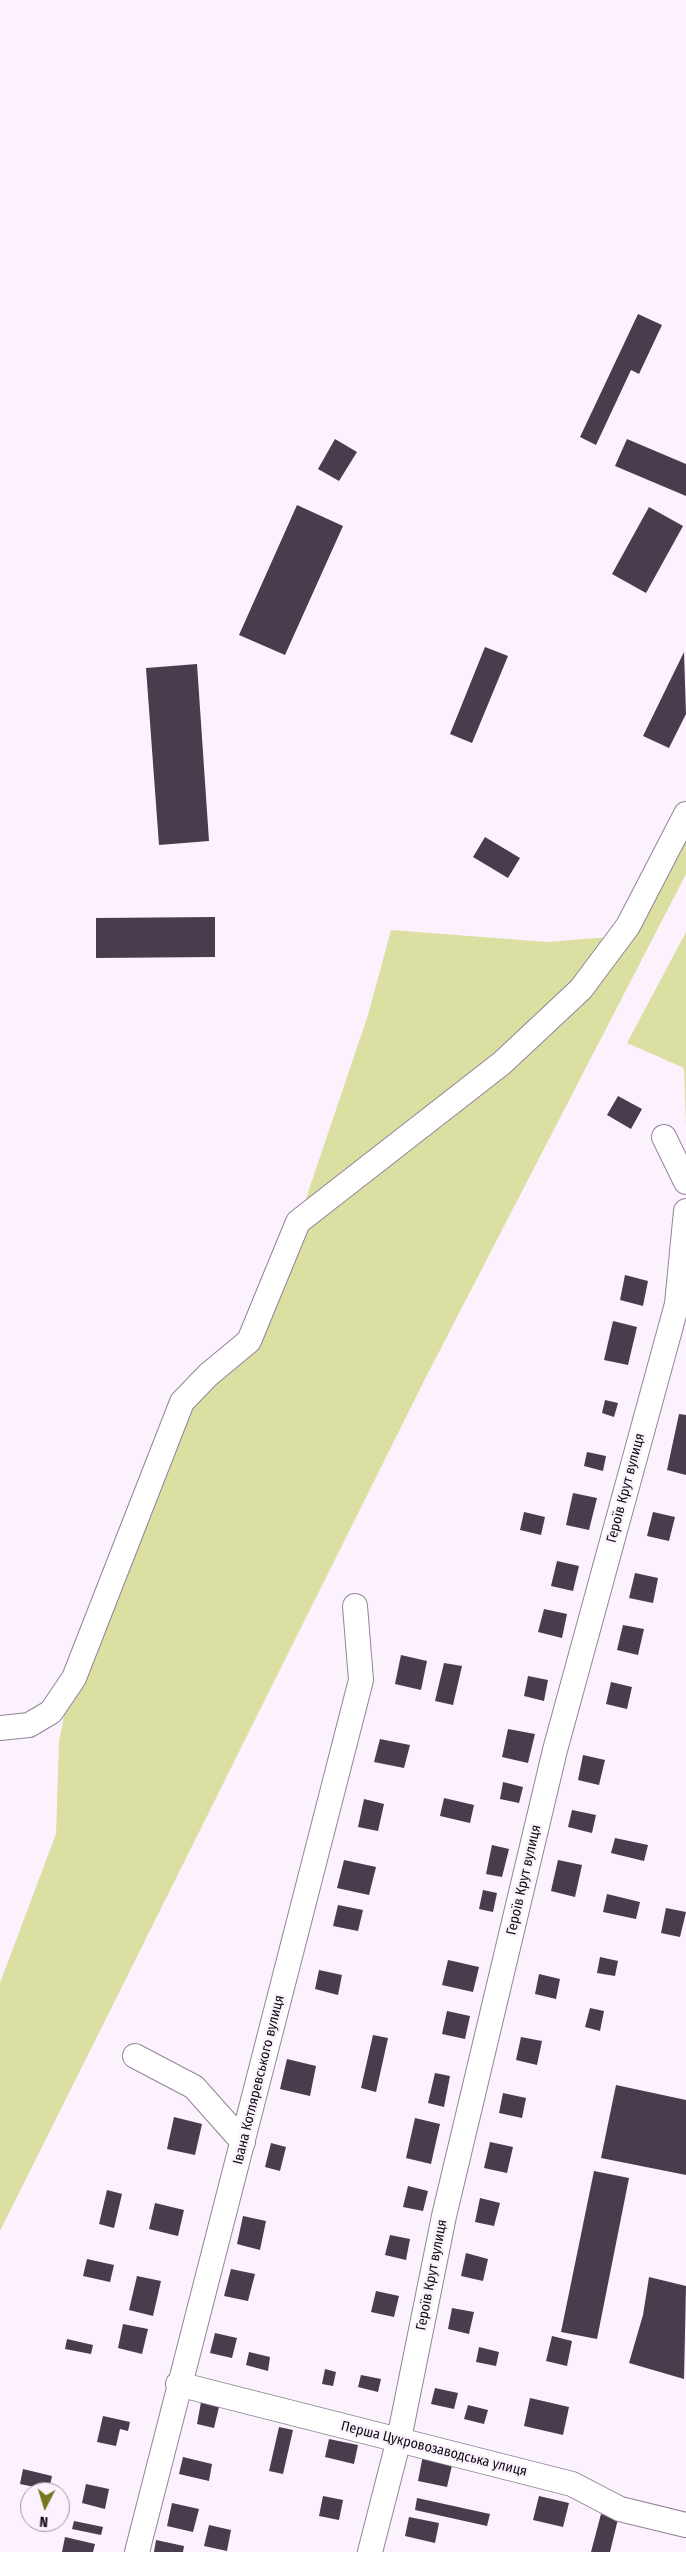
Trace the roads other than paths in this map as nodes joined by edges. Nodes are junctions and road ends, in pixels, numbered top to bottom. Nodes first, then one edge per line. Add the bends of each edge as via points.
1 (686, 814) edge
2 (664, 1137) dead end
3 (686, 1182) edge
4 (686, 1211) edge
5 (355, 1606) dead end
6 (0, 1728) edge
7 (136, 2056) dead end
8 (243, 2142) junction
9 (178, 2384) junction
10 (399, 2439) junction
11 (686, 2525) edge
12 (137, 2552) edge
13 (370, 2552) edge

1 - 6 street via 628,926 581,990 502,1063 298,1222 249,1341 208,1374 182,1402 74,1678 51,1712 29,1725
2 - 3 street
4 - 10 street, Героїв Крут вулиця via 677,1304 555,1750 444,2216
5 - 8 street, Івана Котляревського вулиця via 361,1680
7 - 8 street via 194,2087
8 - 9 street, Івана Котляревського вулиця
9 - 10 street, Перша Цукровозаводська улиця
9 - 12 street, Івана Котляревського вулиця
10 - 11 street, Перша Цукровозаводська улиця via 572,2484 620,2509
10 - 13 street, Героїв Крут вулиця

